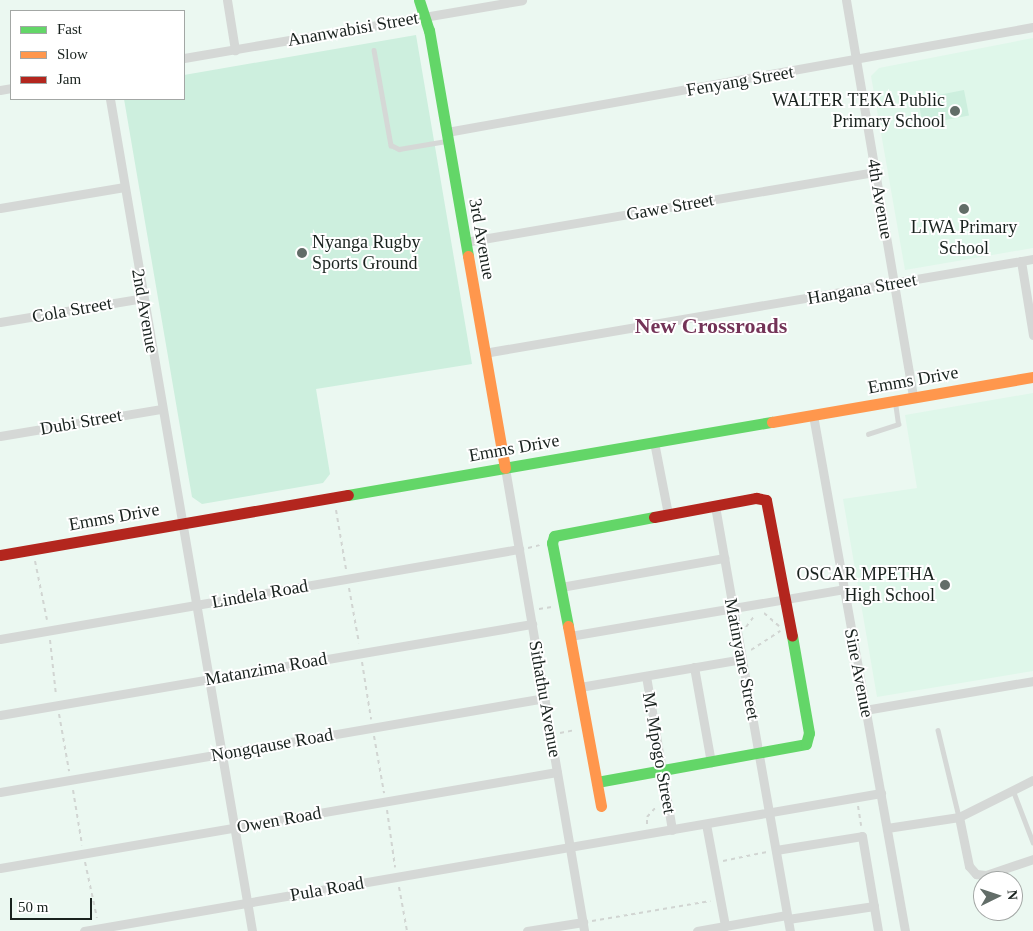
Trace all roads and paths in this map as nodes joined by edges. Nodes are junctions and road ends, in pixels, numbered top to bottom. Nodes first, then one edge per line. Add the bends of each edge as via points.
1 (227, 0) edge
2 (419, 0) edge
3 (522, 0) edge
4 (846, 0) edge
5 (424, 17) junction
6 (1033, 27) edge
7 (235, 50) junction
8 (374, 50) dead end
9 (185, 58) edge
10 (856, 61) junction
11 (110, 100) edge
12 (447, 136) junction
13 (875, 172) junction
14 (124, 187) junction
15 (0, 208) edge
16 (465, 242) junction
17 (1033, 259) edge
18 (1021, 261) junction
19 (894, 283) junction
20 (143, 298) junction
21 (0, 322) edge
22 (1033, 335) edge
23 (484, 353) junction
24 (1033, 377) edge
25 (913, 397) junction
26 (895, 401) junction
27 (162, 409) junction
28 (813, 415) junction
29 (868, 434) dead end
30 (0, 436) edge
31 (654, 442) junction
32 (504, 468) junction
33 (334, 497) junction
34 (715, 506) junction
35 (668, 514) junction
36 (181, 524) junction
37 (552, 543) junction
38 (33, 549) junction
39 (519, 549) junction
40 (0, 555) edge
41 (724, 558) junction
42 (348, 579) junction
43 (561, 587) junction
44 (844, 589) junction
45 (786, 599) junction
46 (195, 605) junction
47 (564, 605) junction
48 (733, 608) junction
49 (530, 610) junction
50 (532, 624) junction
51 (49, 630) junction
52 (570, 636) junction
53 (738, 636) junction
54 (0, 639) edge
55 (361, 653) junction
56 (742, 659) junction
57 (694, 667) junction
58 (646, 676) junction
59 (208, 679) junction
60 (1033, 681) edge
61 (580, 687) junction
62 (545, 698) junction
63 (57, 705) junction
64 (865, 710) junction
65 (0, 715) edge
66 (372, 728) junction
67 (587, 728) junction
68 (938, 730) dead end
69 (551, 734) junction
70 (221, 754) junction
71 (760, 754) junction
72 (711, 762) junction
73 (662, 771) junction
74 (557, 772) junction
75 (71, 779) junction
76 (1033, 780) edge
77 (597, 782) junction
78 (1013, 790) junction
79 (0, 792) edge
80 (881, 793) junction
81 (856, 797) junction
82 (667, 798) junction
83 (385, 802) junction
84 (601, 806) dead end
85 (770, 812) junction
86 (959, 817) junction
87 (706, 824) junction
88 (234, 828) junction
89 (887, 828) junction
90 (672, 830) junction
91 (646, 834) junction
92 (862, 836) junction
93 (1033, 842) edge
94 (570, 848) junction
95 (776, 850) junction
96 (84, 854) junction
97 (1033, 859) edge
98 (713, 864) junction
99 (0, 868) edge
100 (397, 878) junction
101 (720, 899) junction
102 (247, 903) junction
103 (874, 906) junction
104 (787, 917) junction
105 (584, 926) edge
106 (725, 926) junction
107 (98, 929) junction
108 (84, 931) edge
109 (252, 931) edge
110 (407, 931) edge
111 (527, 931) edge
112 (697, 931) edge
113 (790, 931) edge
114 (878, 931) edge
115 (905, 931) edge

1 - 7 street
2 - 5 street, 3rd Avenue
3 - 5 street, Ananwabisi Street
4 - 10 street, 4th Avenue
5 - 7 street, Ananwabisi Street
5 - 12 street, 3rd Avenue
6 - 10 street, Fenyang Street
7 - 9 street, Ananwabisi Street
8 - 12 lane via 391,145 399,149
10 - 12 street, Fenyang Street
10 - 13 street, 4th Avenue
11 - 14 street, 2nd Avenue
12 - 16 street, 3rd Avenue
13 - 16 street, Gawe Street
13 - 19 street, 4th Avenue
14 - 15 street
14 - 20 street, 2nd Avenue
16 - 23 street, 3rd Avenue
17 - 18 street, Hangana Street
18 - 19 street, Hangana Street
18 - 22 street
19 - 23 street, Hangana Street
19 - 25 street, 4th Avenue
20 - 21 street, Cola Street
20 - 27 street, 2nd Avenue
23 - 32 street, 3rd Avenue
24 - 25 street, Emms Drive
25 - 26 street, Emms Drive
26 - 28 street, Emms Drive
26 - 29 lane via 898,424
27 - 30 street, Dubi Street
27 - 36 street, 2nd Avenue
28 - 31 street, Emms Drive
28 - 44 street, Sine Avenue
31 - 32 street, Emms Drive
31 - 35 street
32 - 33 street, Emms Drive
32 - 39 street, Sithathu Avenue
33 - 36 street, Emms Drive
33 - 42 path
34 - 35 street
34 - 41 street, Matinyane Street
34 - 45 street via 756,498 766,500
35 - 37 street via 557,534
36 - 38 street, Emms Drive
36 - 46 street, 2nd Avenue
37 - 39 path
37 - 43 street
38 - 40 street, Emms Drive
38 - 51 path
39 - 42 street, Lindela Road
39 - 49 street, Sithathu Avenue
41 - 43 street
41 - 48 street, Matinyane Street
42 - 46 street, Lindela Road
42 - 55 path
43 - 47 street
44 - 45 street
44 - 64 street, Sine Avenue
45 - 48 street
45 - 71 street via 808,740 801,747
46 - 51 street, Lindela Road
46 - 59 street, 2nd Avenue
47 - 49 path
47 - 52 street
48 - 52 street
48 - 53 street, Matinyane Street
49 - 50 street, Sithathu Avenue
50 - 55 street, Matanzima Road
50 - 62 street, Sithathu Avenue
51 - 54 street, Lindela Road
51 - 63 path
52 - 61 street
53 - 56 street, Matinyane Street
53 - 56 path via 760,610 784,630 776,632
55 - 59 street, Matanzima Road
55 - 66 path
56 - 57 street
56 - 71 street, Matinyane Street
57 - 58 street
57 - 72 street
58 - 61 street
58 - 73 street, M. Mpogo Street
59 - 63 street, Matanzima Road
59 - 70 street, 2nd Avenue
60 - 64 street
61 - 67 street
62 - 66 street, Nongqause Road
62 - 69 street, Sithathu Avenue
63 - 65 street, Matanzima Road
63 - 75 path
64 - 80 street, Sine Avenue
66 - 70 street, Nongqause Road
66 - 83 path
67 - 69 path
67 - 77 street
68 - 86 lane
69 - 74 street, Sithathu Avenue
70 - 75 street, Nongqause Road
70 - 88 street, 2nd Avenue
71 - 72 street
71 - 85 street, Matinyane Street
72 - 73 street
73 - 77 street
73 - 82 street, M. Mpogo Street
74 - 83 street, Owen Road
74 - 94 street, Sithathu Avenue
75 - 79 street, Nongqause Road
75 - 96 path
76 - 78 street
77 - 84 street
78 - 86 street
78 - 93 lane
80 - 81 street, Pula Road
80 - 89 street, Sine Avenue
81 - 85 street, Pula Road
81 - 92 path
82 - 90 street, M. Mpogo Street
82 - 91 path via 647,817
83 - 88 street, Owen Road
83 - 100 path
85 - 87 street, Pula Road
85 - 95 street, Matinyane Street
86 - 89 street
86 - 97 street via 969,866 976,874 986,875
87 - 90 street, Pula Road
87 - 98 street
88 - 96 street, Owen Road
88 - 102 street, 2nd Avenue
89 - 115 street, Sine Avenue
90 - 91 street, Pula Road
91 - 94 street, Pula Road
92 - 95 street
92 - 103 street
94 - 100 street, Pula Road
94 - 105 street, Sithathu Avenue
95 - 98 path
95 - 104 street, Matinyane Street
96 - 99 street, Owen Road
96 - 107 path
98 - 101 street
100 - 102 street, Pula Road
100 - 110 path
101 - 105 path
101 - 106 street
102 - 107 street, Pula Road
102 - 109 street, 2nd Avenue
103 - 104 street
103 - 114 street
104 - 106 street
104 - 113 street, Matinyane Street
105 - 111 street
106 - 112 street
107 - 108 street, Pula Road

